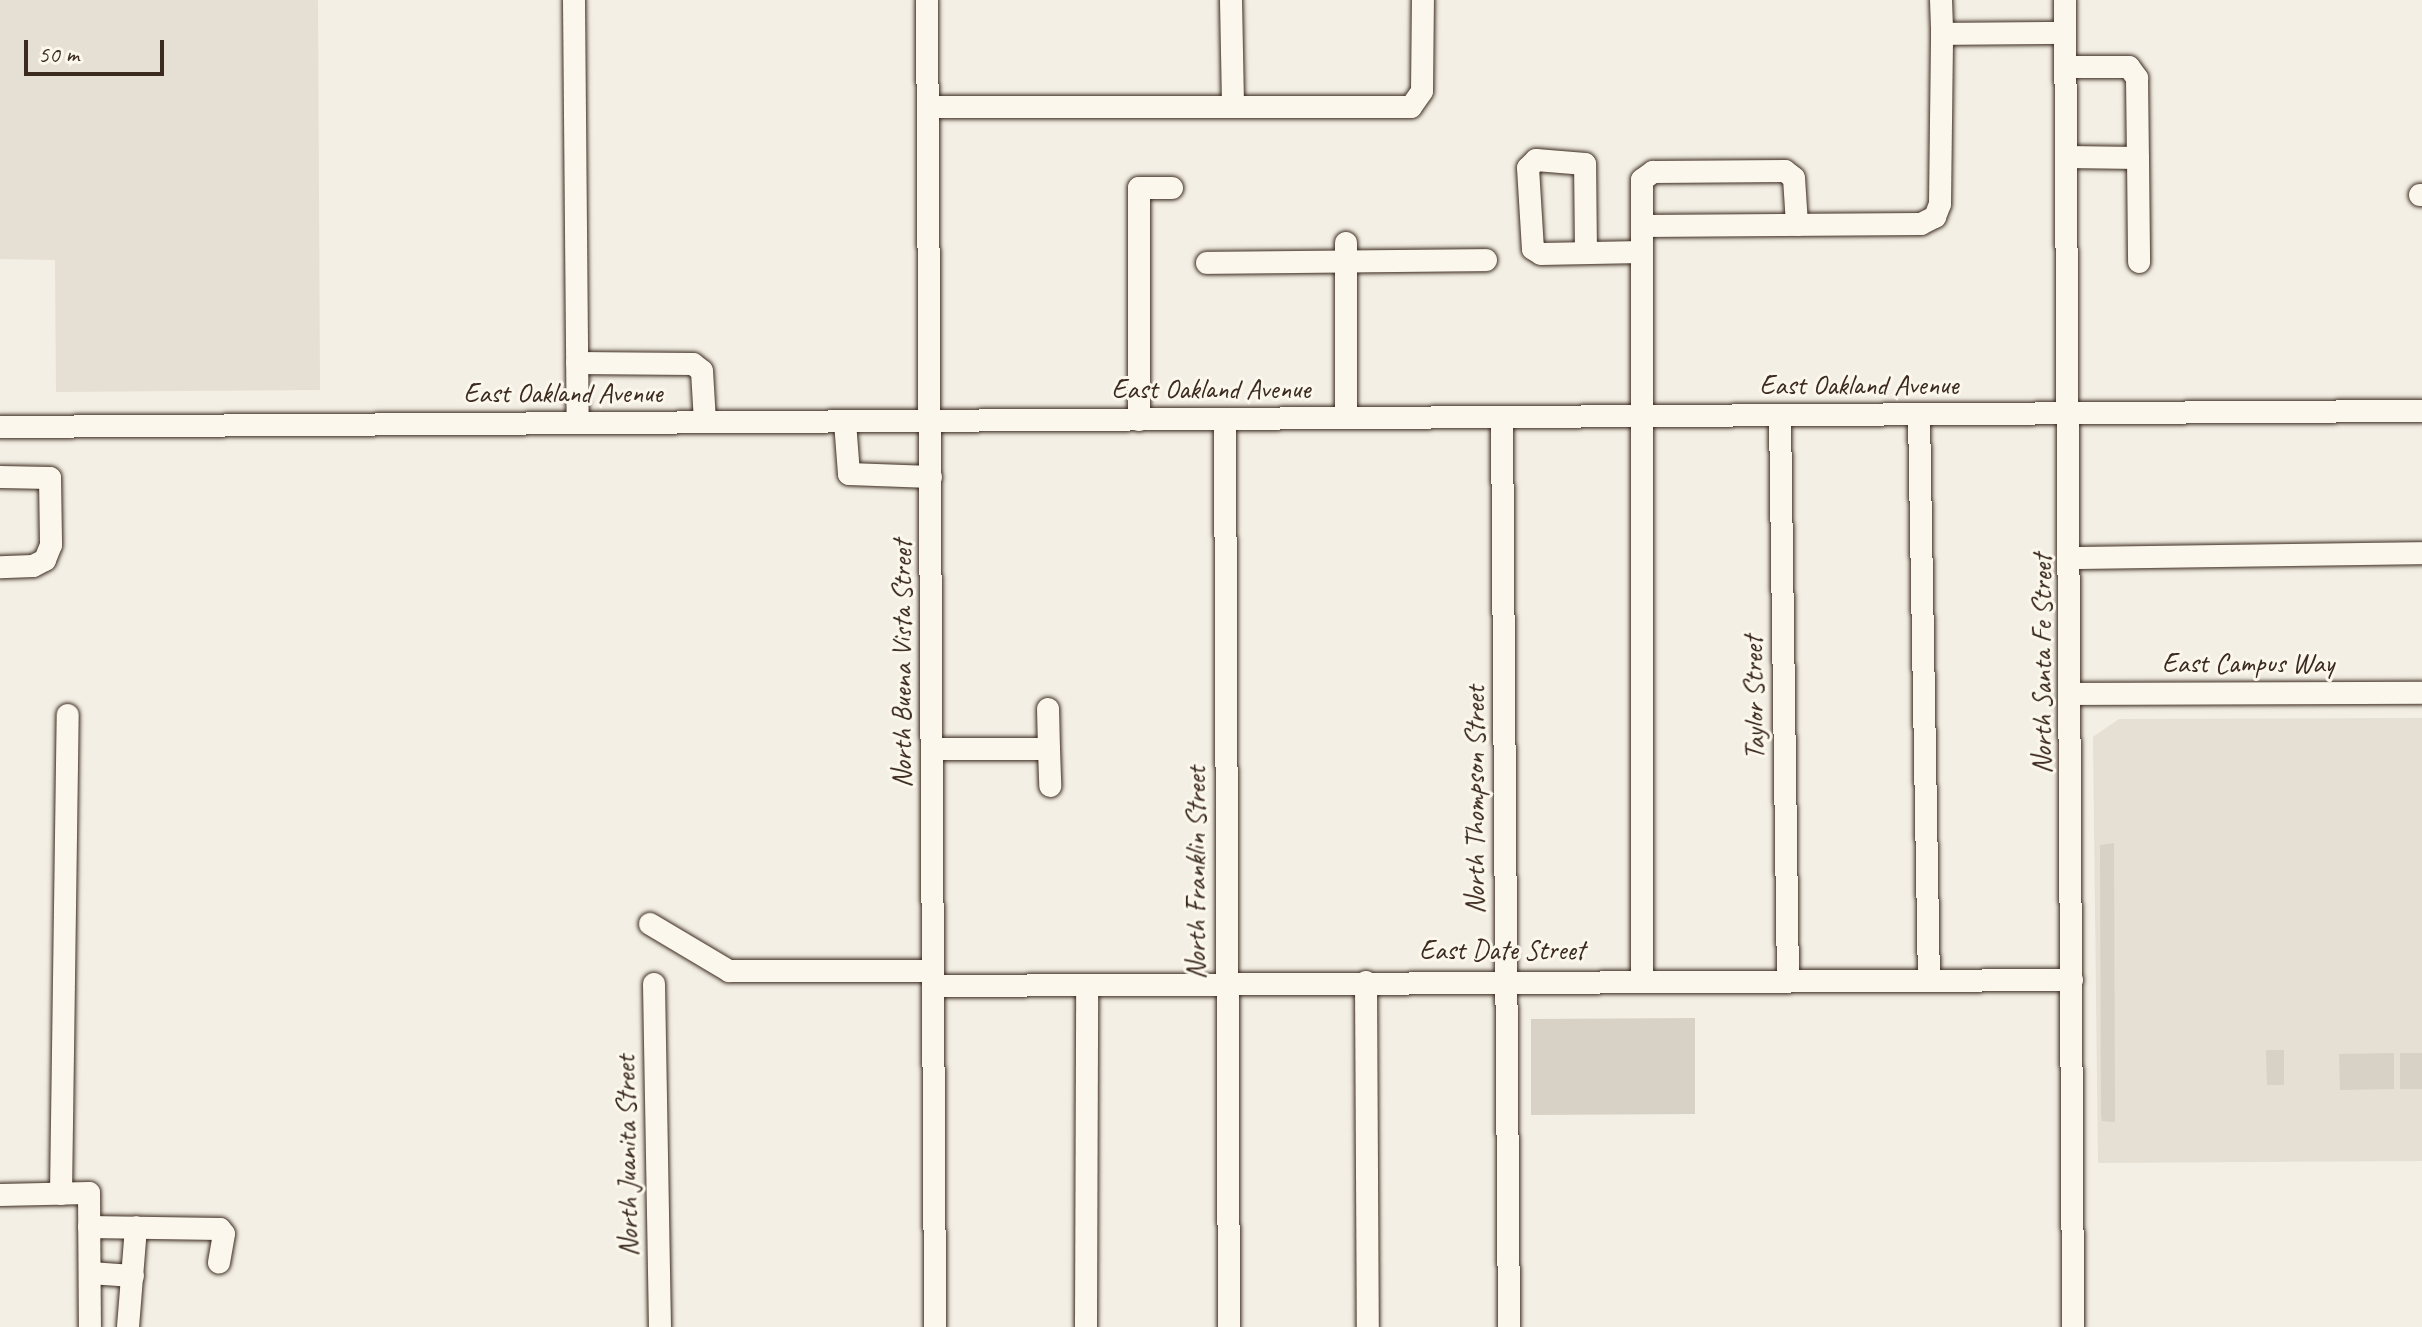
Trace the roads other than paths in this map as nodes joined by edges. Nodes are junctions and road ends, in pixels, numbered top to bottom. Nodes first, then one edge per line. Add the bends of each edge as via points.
1 (574, 0) edge
2 (927, 0) edge
3 (1231, 0) edge
4 (1423, 0) edge
5 (1941, 0) edge
6 (2065, 0) edge
7 (2065, 33) junction
8 (1942, 34) junction
9 (2066, 67) junction
10 (928, 107) junction
11 (1233, 107) junction
12 (2067, 157) junction
13 (2138, 158) junction
14 (1172, 188) dead end
15 (1797, 225) junction
16 (1642, 226) junction
17 (1346, 252) junction
18 (1642, 252) junction
19 (1586, 253) junction
20 (1486, 260) dead end
21 (2139, 262) dead end
22 (1207, 263) dead end
23 (577, 363) junction
24 (2422, 411) edge
25 (2070, 414) junction
26 (1780, 415) junction
27 (1919, 415) junction
28 (1642, 416) junction
29 (1502, 417) junction
30 (1346, 418) junction
31 (1225, 419) junction
32 (1139, 420) junction
33 (930, 421) junction
34 (705, 422) junction
35 (845, 422) junction
36 (578, 423) junction
37 (0, 427) edge
38 (0, 477) edge
39 (931, 477) junction
40 (2422, 553) edge
41 (2072, 558) junction
42 (0, 567) edge
43 (2422, 693) edge
44 (2073, 694) junction
45 (1048, 709) dead end
46 (68, 715) dead end
47 (932, 749) junction
48 (1049, 749) junction
49 (1050, 786) dead end
50 (650, 924) dead end
51 (933, 978) junction
52 (1507, 979) junction
53 (1642, 980) junction
54 (1788, 980) junction
55 (1929, 980) junction
56 (2072, 980) junction
57 (1366, 982) junction
58 (654, 984) dead end
59 (1226, 984) junction
60 (1087, 985) junction
61 (61, 1194) junction
62 (0, 1195) edge
63 (89, 1227) junction
64 (136, 1227) junction
65 (219, 1263) dead end
66 (90, 1273) junction
67 (133, 1276) junction
68 (90, 1327) edge
69 (128, 1327) edge
70 (660, 1327) edge
71 (935, 1327) edge
72 (1086, 1327) edge
73 (1229, 1327) edge
74 (1368, 1327) edge
75 (1509, 1327) edge
76 (2073, 1327) edge

1 - 23 street
2 - 10 street, North Buena Vista Street
3 - 11 street
4 - 11 street via 1418,103
5 - 8 street
6 - 7 street, North Santa Fe Street
7 - 8 street
7 - 9 street, North Santa Fe Street
8 - 15 street via 1940,204 1935,217 1921,224
9 - 12 street, North Santa Fe Street
9 - 13 street via 2129,67 2137,78
10 - 11 street
10 - 33 street, North Buena Vista Street
12 - 13 street
12 - 25 street, North Santa Fe Street
13 - 21 street
14 - 32 street via 1139,188
15 - 16 street
15 - 16 street via 1794,178 1785,171 1653,172 1642,180
16 - 18 street
17 - 20 street
17 - 22 street
17 - 30 street
18 - 19 street
18 - 28 street
19 - 19 street via 1541,254 1529,242 1528,168 1536,160 1585,164
23 - 34 street via 693,364 702,371
23 - 36 street
24 - 25 street, East Oakland Avenue
25 - 27 street, East Oakland Avenue
25 - 41 street, North Santa Fe Street
26 - 27 street, East Oakland Avenue
26 - 28 street, East Oakland Avenue
26 - 54 street, Taylor Street
27 - 55 street
28 - 29 street, East Oakland Avenue
28 - 53 street
29 - 30 street, East Oakland Avenue
29 - 52 street, North Thompson Street
30 - 31 street, East Oakland Avenue
31 - 32 street, East Oakland Avenue
31 - 59 street, North Franklin Street
32 - 33 street, East Oakland Avenue
33 - 35 street, East Oakland Avenue
33 - 39 street, North Buena Vista Street
34 - 35 street, East Oakland Avenue
34 - 36 street, East Oakland Avenue
35 - 39 street via 849,474
36 - 37 street, East Oakland Avenue
38 - 42 street via 50,478 51,545 45,560 33,566
39 - 47 street, North Buena Vista Street
40 - 41 street
41 - 44 street, North Santa Fe Street
43 - 44 street, East Campus Way
44 - 56 street, North Santa Fe Street
45 - 48 street
46 - 61 street
47 - 48 street
47 - 51 street, North Buena Vista Street
48 - 49 street
50 - 51 street, East Date Street via 729,971
51 - 60 street, East Date Street
51 - 71 street, North Buena Vista Street
52 - 53 street, East Date Street
52 - 57 street, East Date Street
52 - 75 street, North Thompson Street
53 - 54 street, East Date Street
54 - 55 street, East Date Street
55 - 56 street, East Date Street
56 - 76 street, North Santa Fe Street
57 - 59 street, East Date Street
57 - 74 street
58 - 70 street, North Juanita Street
59 - 60 street, East Date Street
59 - 73 street, North Franklin Street
60 - 72 street
61 - 62 street
61 - 63 street via 89,1193
63 - 64 street
63 - 66 street
64 - 65 street via 220,1229 224,1234
64 - 67 street
66 - 67 street
66 - 68 street
67 - 69 street

